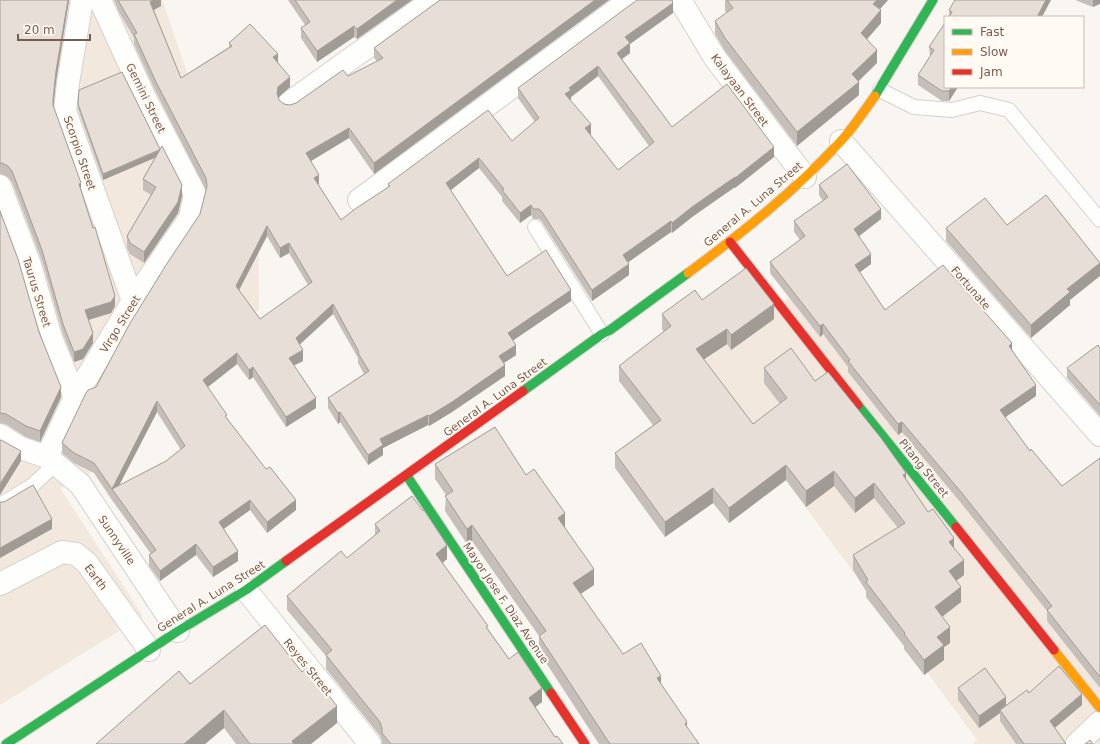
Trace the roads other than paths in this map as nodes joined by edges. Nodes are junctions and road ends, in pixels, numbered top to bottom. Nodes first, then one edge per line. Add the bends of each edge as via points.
1 (82, 0) edge
2 (100, 0) edge
3 (433, 0) edge
4 (630, 0) edge
5 (680, 0) edge
6 (933, 0) edge
7 (880, 90) junction
8 (289, 103) edge
9 (841, 141) junction
10 (805, 177) junction
11 (0, 186) edge
12 (195, 194) joint
13 (359, 200) dead end
14 (1100, 220) edge
15 (535, 227) dead end
16 (730, 242) junction
17 (133, 301) junction
18 (602, 334) junction
19 (75, 397) junction
20 (0, 435) edge
21 (1100, 435) edge
22 (51, 461) junction
23 (407, 476) junction
24 (0, 505) edge
25 (0, 584) edge
26 (246, 590) junction
27 (178, 631) junction
28 (149, 650) junction
29 (1100, 708) edge
30 (1097, 730) edge
31 (6, 744) edge
32 (370, 744) edge
33 (585, 744) edge
34 (1077, 744) edge

1 - 17 street, Scorpio Street via 65,111
2 - 12 street, Gemini Street via 145,98
3 - 8 street
4 - 13 street
5 - 10 street, Kalayaan Street via 714,58
6 - 7 main road, General A. Luna Street
7 - 9 main road, General A. Luna Street
7 - 14 lane via 914,107 952,110 980,103 1008,110
9 - 10 main road, General A. Luna Street
9 - 21 street, Fortunate
10 - 16 main road, General A. Luna Street
11 - 19 street, Taurus Street via 30,265 51,338
12 - 17 street, Virgo Street via 190,218
15 - 18 lane
16 - 18 main road, General A. Luna Street
16 - 29 main road, Pitang Street
17 - 19 street, Virgo Street
18 - 23 main road, General A. Luna Street
19 - 22 street, Virgo Street
20 - 22 street, Sunnyville via 21,448
22 - 24 lane via 34,486
22 - 27 street, Sunnyville via 80,484
23 - 26 main road, General A. Luna Street
23 - 33 main road, Mayor Jose F. Diaz Avenue
25 - 28 street, Earth via 62,552 76,554 87,563
26 - 27 main road, General A. Luna Street
26 - 32 street, Reyes Street
27 - 28 main road, General A. Luna Street
28 - 31 main road, General A. Luna Street
30 - 34 street

